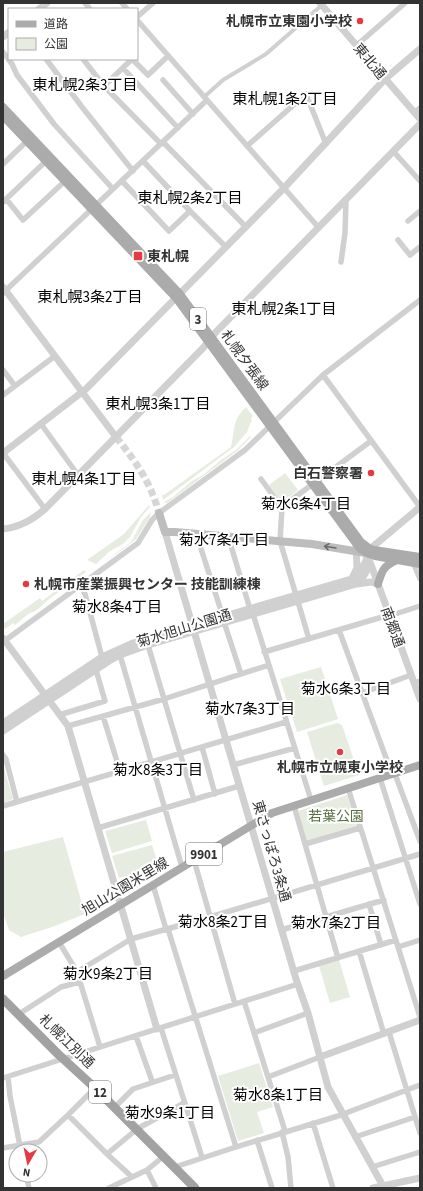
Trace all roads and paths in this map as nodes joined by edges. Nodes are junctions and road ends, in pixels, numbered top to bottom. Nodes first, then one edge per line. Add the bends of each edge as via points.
1 (153, 3) edge
2 (405, 3) edge
3 (321, 4) edge
4 (138, 16) edge
5 (138, 21) edge
6 (357, 45) junction
7 (420, 49) edge
8 (168, 56) junction
9 (9, 60) edge
10 (47, 60) edge
11 (84, 60) edge
12 (131, 60) edge
13 (133, 60) edge
14 (123, 68) junction
15 (385, 79) junction
16 (163, 80) dead end
17 (104, 86) junction
18 (206, 99) junction
19 (3, 107) edge
20 (417, 110) edge
21 (193, 114) junction
22 (3, 116) edge
23 (420, 119) edge
24 (420, 124) edge
25 (178, 128) junction
26 (27, 141) junction
27 (327, 142) junction
28 (162, 143) junction
29 (247, 146) junction
30 (393, 151) junction
31 (46, 161) junction
32 (143, 161) junction
33 (3, 164) edge
34 (132, 171) junction
35 (65, 180) junction
36 (122, 181) junction
37 (420, 181) edge
38 (284, 188) junction
39 (113, 189) junction
40 (345, 200) junction
41 (5, 201) edge
42 (94, 207) junction
43 (190, 211) junction
44 (420, 211) edge
45 (408, 222) dead end
46 (246, 227) junction
47 (319, 228) junction
48 (398, 240) dead end
49 (420, 247) edge
50 (226, 248) junction
51 (341, 262) dead end
52 (4, 290) edge
53 (178, 296) junction
54 (420, 300) edge
55 (210, 340) junction
56 (55, 356) junction
57 (3, 370) edge
58 (323, 375) junction
59 (15, 386) junction
60 (83, 392) junction
61 (3, 395) edge
62 (41, 424) junction
63 (272, 424) junction
64 (116, 437) junction
65 (371, 441) junction
66 (3, 453) edge
67 (78, 475) junction
68 (261, 479) dead end
69 (315, 483) junction
70 (420, 507) edge
71 (282, 508) junction
72 (45, 509) junction
73 (159, 513) junction
74 (3, 530) edge
75 (165, 532) junction
76 (196, 533) junction
77 (228, 536) junction
78 (280, 541) junction
79 (356, 547) junction
80 (369, 552) junction
81 (397, 560) junction
82 (418, 561) edge
83 (370, 565) junction
84 (420, 579) edge
85 (352, 582) junction
86 (378, 584) junction
87 (80, 585) junction
88 (297, 598) junction
89 (420, 606) edge
90 (252, 612) junction
91 (389, 616) junction
92 (224, 620) junction
93 (193, 628) junction
94 (339, 630) junction
95 (310, 639) junction
96 (4, 640) edge
97 (148, 645) junction
98 (264, 652) junction
99 (120, 655) junction
100 (102, 658) junction
101 (268, 665) junction
102 (96, 670) junction
103 (241, 674) junction
104 (411, 675) junction
105 (417, 682) edge
106 (209, 684) junction
107 (362, 693) junction
108 (47, 698) junction
109 (164, 698) junction
110 (420, 699) edge
111 (136, 707) junction
112 (60, 715) junction
113 (103, 716) junction
114 (286, 722) junction
115 (3, 723) edge
116 (68, 726) junction
117 (3, 731) edge
118 (226, 740) junction
119 (202, 747) junction
120 (295, 748) junction
121 (181, 754) junction
122 (3, 755) edge
123 (152, 762) junction
124 (233, 765) junction
125 (420, 765) edge
126 (120, 771) junction
127 (394, 774) junction
128 (380, 778) junction
129 (85, 782) junction
130 (240, 786) junction
131 (348, 788) junction
132 (215, 794) junction
133 (194, 800) junction
134 (311, 800) junction
135 (17, 802) junction
136 (3, 806) edge
137 (294, 806) junction
138 (166, 808) junction
139 (251, 825) junction
140 (98, 828) junction
141 (360, 828) junction
142 (420, 841) edge
143 (305, 844) junction
144 (420, 854) edge
145 (406, 858) junction
146 (194, 860) junction
147 (182, 867) junction
148 (373, 868) junction
149 (153, 885) junction
150 (317, 885) junction
151 (272, 898) junction
152 (384, 900) junction
153 (369, 904) junction
154 (420, 904) edge
155 (121, 905) junction
156 (210, 917) junction
157 (326, 917) junction
158 (167, 929) junction
159 (281, 930) junction
160 (131, 939) junction
161 (396, 940) junction
162 (420, 940) edge
163 (59, 942) junction
164 (381, 945) junction
165 (398, 947) junction
166 (359, 951) junction
167 (338, 958) junction
168 (294, 971) junction
169 (77, 972) junction
170 (3, 976) edge
171 (80, 982) junction
172 (298, 984) junction
173 (3, 999) edge
174 (244, 1001) junction
175 (235, 1004) junction
176 (308, 1013) junction
177 (19, 1014) junction
178 (196, 1017) junction
179 (420, 1017) edge
180 (420, 1020) edge
181 (159, 1028) junction
182 (254, 1033) junction
183 (386, 1033) junction
184 (136, 1036) junction
185 (100, 1047) junction
186 (320, 1057) junction
187 (65, 1059) junction
188 (175, 1075) junction
189 (268, 1077) junction
190 (6, 1078) edge
191 (152, 1082) junction
192 (420, 1085) edge
193 (95, 1088) junction
194 (407, 1090) junction
195 (184, 1103) junction
196 (115, 1107) junction
197 (342, 1114) junction
198 (68, 1115) junction
199 (415, 1117) junction
200 (313, 1123) junction
201 (137, 1129) junction
202 (284, 1132) junction
203 (420, 1132) edge
204 (355, 1137) junction
205 (257, 1140) junction
206 (19, 1143) edge
207 (36, 1143) edge
208 (236, 1147) junction
209 (420, 1152) edge
210 (107, 1154) junction
211 (164, 1156) junction
212 (202, 1158) junction
213 (372, 1167) junction
214 (175, 1168) junction
215 (147, 1170) junction
216 (132, 1177) junction
217 (420, 1178) edge
218 (383, 1186) junction
219 (109, 1188) edge
220 (156, 1188) edge
221 (195, 1188) edge
222 (272, 1188) edge
223 (291, 1188) edge
224 (333, 1188) edge
225 (373, 1188) edge

1 - 4 street
2 - 6 street
3 - 6 street, 東北通
3 - 18 street via 266,54 223,80
5 - 8 street
6 - 15 street, 東北通
7 - 15 street
8 - 13 street via 148,74
8 - 18 street
9 - 39 street via 17,75 54,124
10 - 34 street
11 - 17 street
12 - 14 street
14 - 17 street
14 - 25 street
15 - 20 street, 東北通
15 - 27 street
16 - 21 street
17 - 28 street
18 - 21 street
18 - 29 street
19 - 42 main road, 札幌夕張線 / 3
20 - 23 street, 東北通
21 - 25 street
22 - 26 main road, 札幌夕張線 / 3
24 - 30 street
25 - 28 street
26 - 31 main road, 札幌夕張線 / 3
26 - 33 street
27 - 29 street via 306,94
27 - 38 street
28 - 32 street
28 - 46 street
29 - 38 street
30 - 37 street
30 - 40 street
31 - 35 main road, 札幌夕張線 / 3
31 - 41 street
32 - 34 street
32 - 43 street
34 - 36 street
35 - 41 street via 23,220
35 - 42 main road, 札幌夕張線 / 3
36 - 39 street
36 - 43 street via 168,231
38 - 46 street
38 - 47 street
39 - 42 street
40 - 47 street
40 - 51 street via 345,233
42 - 52 street
42 - 53 main road, 札幌夕張線 / 3
43 - 50 street
44 - 45 street
46 - 50 street
47 - 55 street
48 - 49 street via 410,255
50 - 53 street
52 - 56 street
53 - 55 main road, 札幌夕張線 / 3
53 - 60 street
54 - 58 street
55 - 63 main road, 札幌夕張線 / 3
55 - 64 street
56 - 59 street
56 - 60 street
57 - 59 street
58 - 63 street
58 - 65 street
59 - 61 street
60 - 62 street
60 - 64 street
62 - 66 street
62 - 67 street
63 - 69 main road, 札幌夕張線 / 3
63 - 73 street via 245,450
64 - 67 street
65 - 69 street
65 - 70 street
66 - 72 street
67 - 72 street
68 - 71 street
69 - 71 street
69 - 79 main road, 札幌夕張線 / 3
69 - 80 main road, 札幌夕張線 / 3
70 - 80 street
71 - 78 street
72 - 74 street via 22,525
73 - 75 main road, 東さっぽろ3条通
73 - 87 street via 138,543
75 - 76 main road
75 - 93 street, 東さっぽろ3条通
76 - 77 main road
76 - 92 street
77 - 78 main road
77 - 90 street
79 -> 78 main road
78 - 88 street
79 - 80 main road, 札幌夕張線 / 3
79 - 85 street via 357,568
80 - 81 main road, 札幌夕張線 / 3
80 - 82 main road
80 - 83 street, 南郷通
80 - 85 street via 365,564
81 - 82 main road, 札幌夕張線 / 3
81 - 86 main road via 384,568
82 - 84 street
83 - 85 street, 菊水旭山公園通 via 362,579
83 - 86 street, 南郷通
85 - 86 street
85 - 88 street, 菊水旭山公園通
86 - 91 street, 南郷通
87 - 96 street
87 - 100 street via 85,594
88 - 90 street, 菊水旭山公園通
88 - 95 street
89 - 91 street
90 - 92 street, 菊水旭山公園通
90 - 98 street
91 - 94 street
91 - 104 street, 南郷通
92 - 93 street, 菊水旭山公園通
92 - 103 street
93 - 97 street, 菊水旭山公園通
93 - 100 street, 菊水旭山公園通 via 133,643
93 - 106 street, 東さっぽろ3条通
94 - 95 street
94 - 107 street
95 - 98 street
96 - 108 street
97 - 99 street, 菊水旭山公園通
97 - 109 street
98 - 101 street
99 - 102 street, 菊水旭山公園通
99 - 111 street
100 - 108 street, 菊水旭山公園通
101 - 103 street
101 - 114 street
102 - 108 street, 菊水旭山公園通
102 - 112 street via 105,701
103 - 106 street
104 - 105 street, 南郷通
104 - 107 street
105 - 110 street, 南郷通
106 - 109 street
106 - 118 street, 東さっぽろ3条通
107 - 127 street
108 - 112 street
108 - 115 street, 菊水旭山公園通
108 - 117 street, 菊水旭山公園通
109 - 111 street
109 - 121 street
111 - 113 street
111 - 123 street
112 - 116 street
113 - 116 street
113 - 126 street
114 - 118 street
114 - 120 street
116 - 129 street
118 - 119 street
118 - 124 street, 東さっぽろ3条通
119 - 121 street
119 - 132 street
120 - 124 street
120 - 134 street
121 - 123 street
121 - 133 street
122 - 135 street
123 - 126 street
123 - 138 street
124 - 130 street, 東さっぽろ3条通
125 - 127 main road, 旭山公園米里線 / 9901
126 - 129 street
127 - 128 main road, 旭山公園米里線 / 9901
127 - 142 street
128 - 131 main road, 旭山公園米里線 / 9901
128 - 145 street
129 - 135 street
129 - 140 street
130 - 132 street
130 - 139 street, 東さっぽろ3条通
131 - 134 main road, 旭山公園米里線 / 9901
131 - 141 street
132 - 133 street
133 - 138 street
134 - 137 main road, 旭山公園米里線 / 9901
135 - 136 street
137 - 139 main road, 旭山公園米里線 / 9901
137 - 143 street
138 - 140 street
138 - 147 street
139 - 146 main road, 旭山公園米里線 / 9901
139 - 151 street, 東さっぽろ3条通
140 - 155 street
141 - 143 street
141 - 148 street
143 - 150 street
144 - 145 street
145 - 148 street
145 - 154 street
146 - 147 main road, 旭山公園米里線 / 9901
146 - 156 street
147 - 149 main road, 旭山公園米里線 / 9901
148 - 150 street
148 - 152 street
149 - 155 main road, 旭山公園米里線 / 9901
149 - 158 street
150 - 151 street
150 - 157 street
151 - 156 street
151 - 159 street, 東さっぽろ3条通
152 - 153 street
152 - 161 street
153 - 157 street
153 - 164 street
155 - 160 street
155 - 163 main road, 旭山公園米里線 / 9901
156 - 158 street
156 - 175 street
157 - 159 street
157 - 167 street
158 - 160 street
158 - 178 street
159 - 168 street, 東さっぽろ3条通
160 - 169 street
160 - 181 street
161 - 164 street
161 - 165 street
162 - 165 street
163 - 169 street
163 - 170 main road, 旭山公園米里線 / 9901
164 - 166 street
165 - 179 street
166 - 167 street
166 - 183 street
167 - 168 street
168 - 172 street, 東さっぽろ3条通
169 - 171 street
171 - 177 street via 61,987
171 - 185 street
172 - 174 street
172 - 176 street, 東さっぽろ3条通
173 - 177 highway, 札幌江別通 / 12
174 - 175 street
174 - 182 street
175 - 178 street
176 - 182 street
176 - 186 street, 東さっぽろ3条通
177 - 187 highway, 札幌江別通 / 12
178 - 181 street
178 - 208 street
180 - 183 street
181 - 184 street
181 - 188 street
182 - 189 street
183 - 186 street
183 - 194 street
184 - 185 street
184 - 191 street
185 - 187 street
186 - 189 street
186 - 197 street, 東さっぽろ3条通 via 328,1087
187 - 190 street
187 - 193 highway, 札幌江別通 / 12
188 - 191 street
188 - 195 street
189 - 202 street
190 - 206 street
191 - 196 street via 133,1089
192 - 194 street
193 - 196 highway, 札幌江別通 / 12
193 - 198 street
194 - 197 street
194 - 199 street
195 - 201 street
195 - 212 street
196 - 201 highway, 札幌江別通 / 12
197 - 200 street
197 - 204 street, 東さっぽろ3条通
198 - 207 street
198 - 210 street
199 - 203 street
199 - 204 street
200 - 202 street
200 - 224 street
201 - 210 street
201 - 211 highway, 札幌江別通 / 12
202 - 205 street
202 - 223 street
204 - 213 street, 東さっぽろ3条通
205 - 208 street
205 - 222 street
208 - 212 street
209 - 213 street
210 - 216 street
211 - 214 highway, 札幌江別通 / 12
211 - 215 street
212 - 214 street
213 - 218 street, 東さっぽろ3条通
214 - 221 highway, 札幌江別通 / 12
215 - 216 street
215 - 220 street
216 - 219 street
217 - 218 street
218 - 225 street

